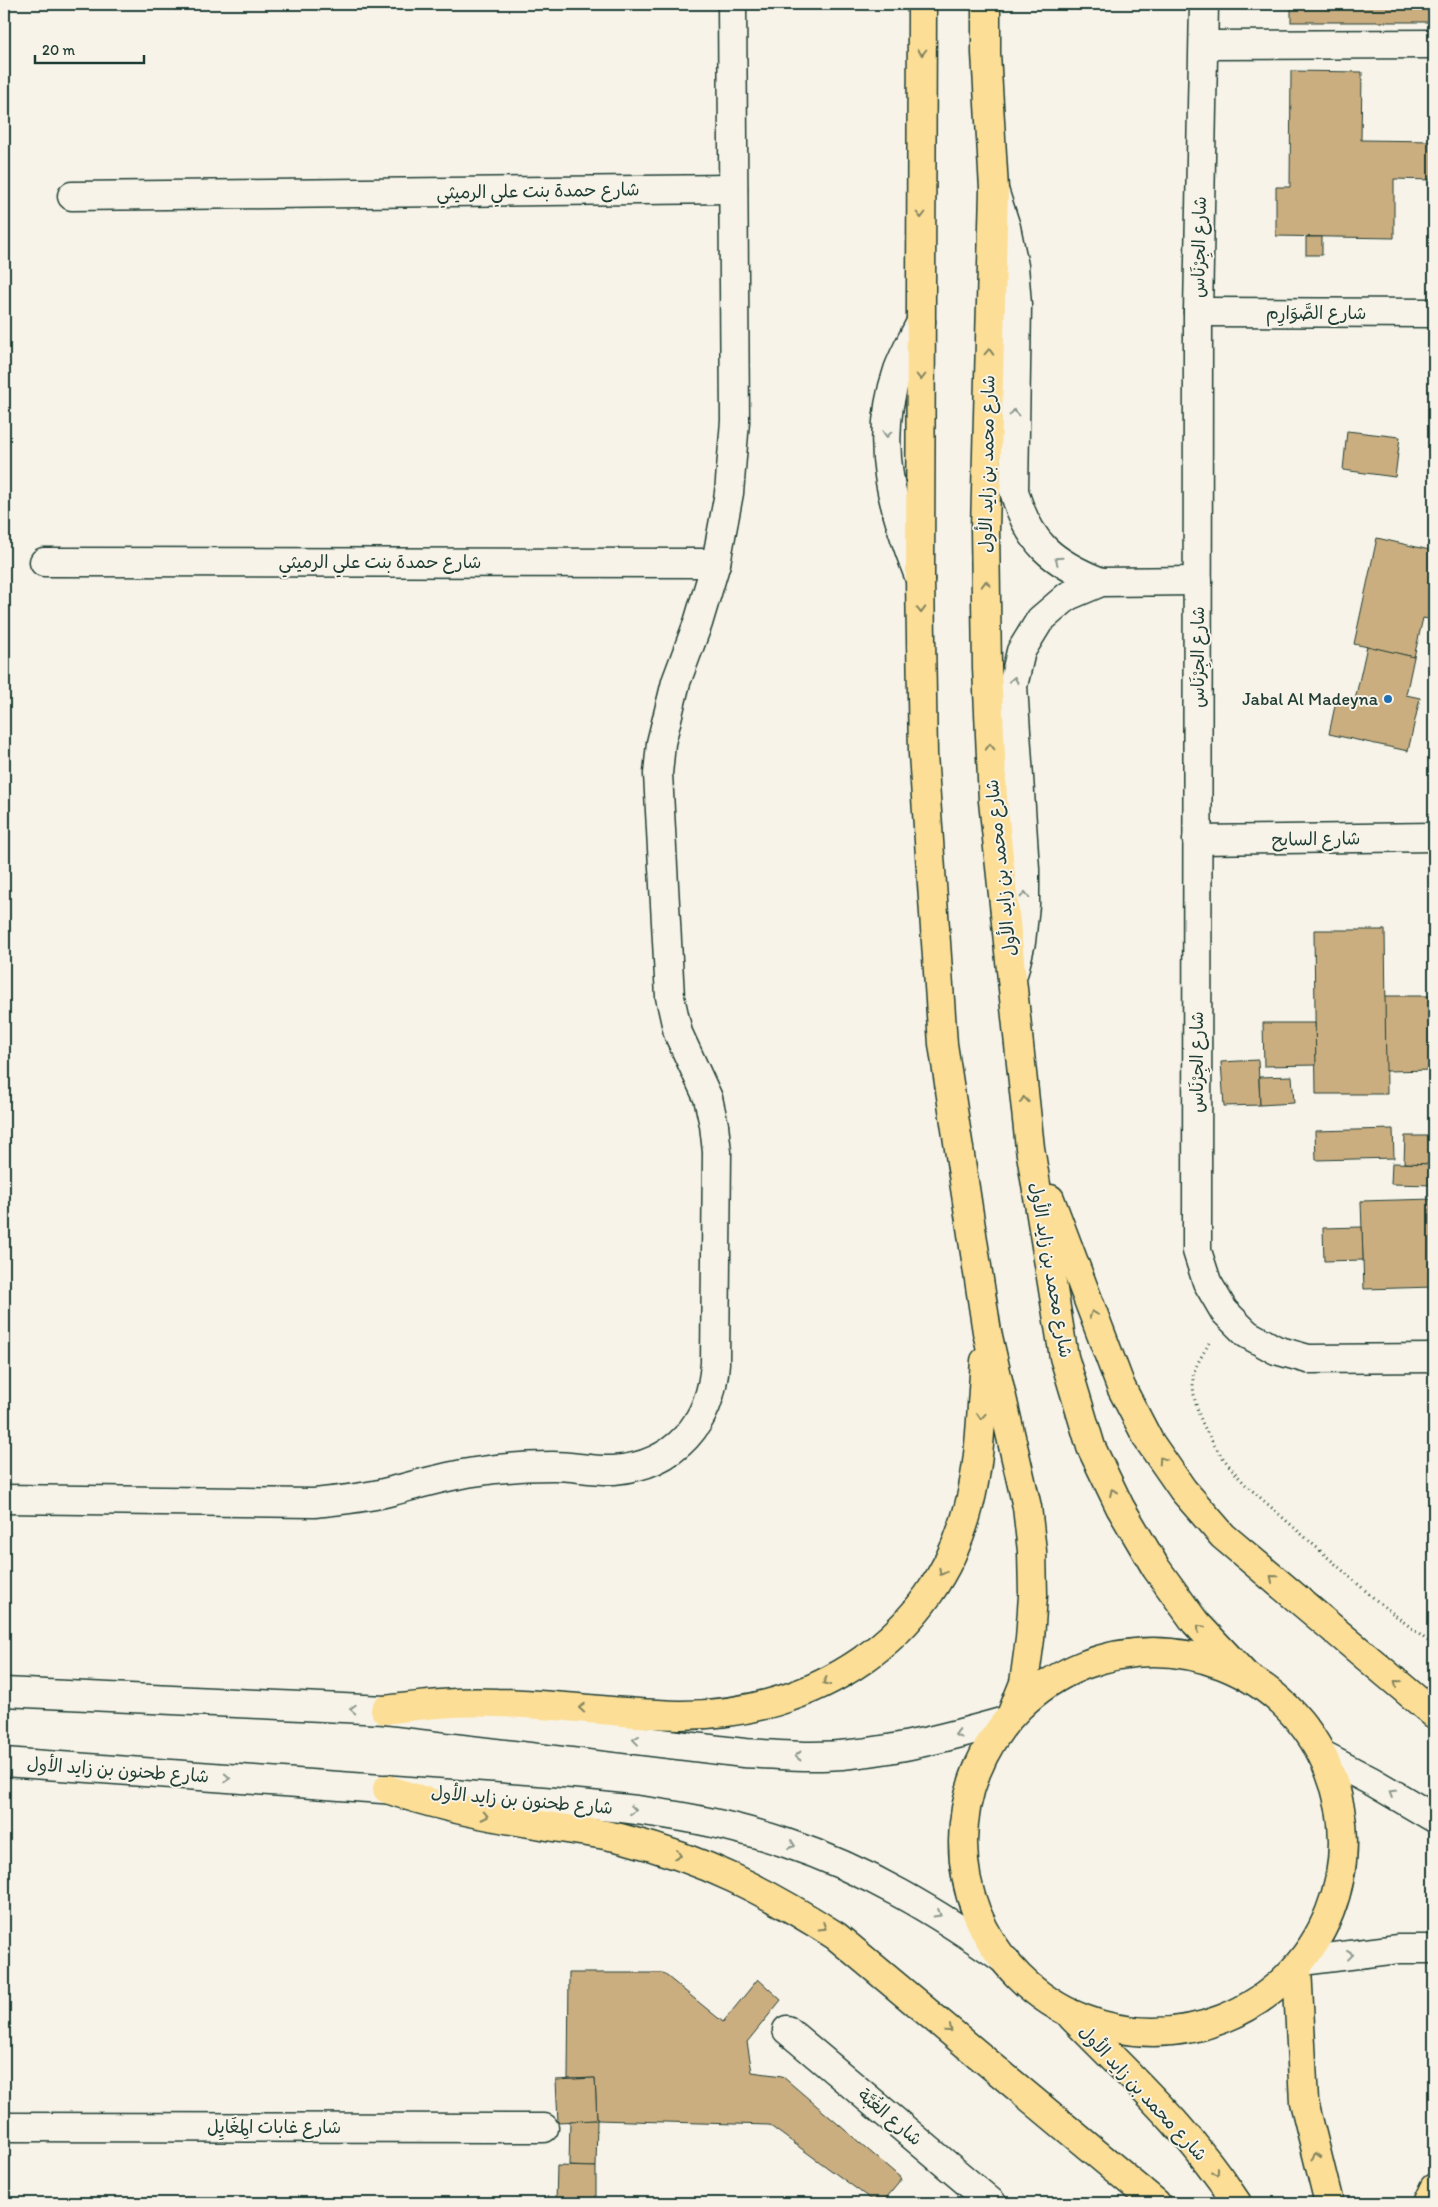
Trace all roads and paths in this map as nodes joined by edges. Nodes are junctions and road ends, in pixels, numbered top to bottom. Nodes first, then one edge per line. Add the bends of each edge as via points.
1 (732, 4) edge
2 (922, 4) edge
3 (986, 4) edge
4 (1204, 4) edge
5 (1434, 44) edge
6 (1204, 45) junction
7 (733, 188) junction
8 (994, 188) junction
9 (72, 196) dead end
10 (1198, 312) junction
11 (1434, 313) edge
12 (44, 562) dead end
13 (716, 563) junction
14 (1198, 581) junction
15 (1101, 582) junction
16 (1434, 837) edge
17 (1197, 840) junction
18 (1013, 977) junction
19 (1030, 1148) junction
20 (1224, 1311) junction
21 (987, 1332) junction
22 (1434, 1358) edge
23 (4, 1499) edge
24 (1434, 1646) edge
25 (1246, 1676) junction
26 (4, 1692) edge
27 (385, 1710) junction
28 (1434, 1714) edge
29 (1009, 1717) junction
30 (1323, 1756) junction
31 (4, 1762) edge
32 (387, 1789) junction
33 (1434, 1818) edge
34 (1434, 1949) edge
35 (1006, 1961) junction
36 (1299, 1964) junction
37 (1064, 2009) junction
38 (786, 2030) dead end
39 (4, 2127) edge
40 (544, 2128) dead end
41 (1434, 2188) edge
42 (992, 2203) edge
43 (1156, 2203) edge
44 (1237, 2203) edge
45 (1329, 2203) edge
46 (1427, 2203) edge

1 - 7 street
2 -> 21 main road via 920,580 923,754 943,1044
3 - 8 main road, شارع محمد بن زايد الأول
4 - 6 street, شارع الجِرْنَاس
5 - 6 street
6 - 10 street, شارع الجِرْنَاس
7 - 9 street, شارع حمدة بنت علي الرميثي
7 - 13 street via 736,421 729,493
15 -> 8 street, شارع الجِرْنَاس via 1054,558 1035,539 1021,516 1014,491 1016,296 1014,266
18 -> 8 main road, شارع محمد بن زايد الأول via 993,801 987,658 985,529
10 - 11 street, شارع الصَّوَارِم
10 - 14 street, شارع الجِرْنَاس
12 - 13 street, شارع حمدة بنت علي الرميثي
13 - 23 street via 667,712 658,774 670,998 678,1033 708,1098 717,1152 713,1386 694,1429 677,1446 634,1468 611,1470 552,1466 474,1472 353,1499 314,1503
14 - 15 street, شارع الجِرْنَاس
14 - 17 street, شارع الجِرْنَاس
18 -> 15 street, شارع الجِرْنَاس via 1025,905 1013,686 1021,651 1040,620 1068,596
16 - 17 street, شارع السايح
17 - 20 street, شارع الجِرْنَاس via 1197,1251 1206,1282
19 -> 18 main road, شارع محمد بن زايد الأول
25 -> 19 main road, شارع محمد بن زايد الأول via 1195,1622 1156,1568 1120,1507 1092,1447 1064,1357
28 -> 19 main road via 1223,1536 1183,1490 1149,1441 1121,1386
20 - 22 street, شارع الجِرْنَاس via 1247,1334 1276,1350 1308,1359
20 - 24 path via 1193,1378 1198,1410 1213,1444 1246,1485 1376,1600
21 -> 27 main road via 977,1462 969,1506 954,1548 933,1587 906,1623 873,1653 836,1678 795,1696 752,1708 680,1715 460,1702
21 - 29 main road via 1027,1507 1032,1551 1030,1640 1024,1683
25 - 29 main road via 1199,1658 1148,1652 1131,1654 1097,1660 1051,1680
25 - 30 main road via 1277,1697 1303,1724
27 -> 26 street
29 -> 27 street via 904,1747 851,1754 797,1756 744,1753
29 - 35 main road via 981,1757 967,1798 962,1841 967,1884 982,1925
33 -> 30 street
30 - 36 main road via 1340,1808 1343,1862 1336,1897 1322,1931
31 -> 32 street, شارع طحنون بن زايد الأول
32 -> 35 street, شارع طحنون بن زايد الأول via 664,1814 786,1842 901,1892
32 -> 43 main road via 490,1817 622,1838 734,1876 836,1936
36 -> 34 street via 1398,1949
35 - 37 main road via 1032,1988
36 - 37 main road via 1270,1992 1239,2011 1205,2024 1169,2031 1133,2030 1097,2023
45 -> 36 main road via 1304,2102
37 -> 44 main road, شارع محمد بن زايد الأول via 1177,2124 1217,2172
38 - 42 street, شارع الغُبَّة
39 - 40 street, شارع غابات المِغَايِل
41 - 46 main road

